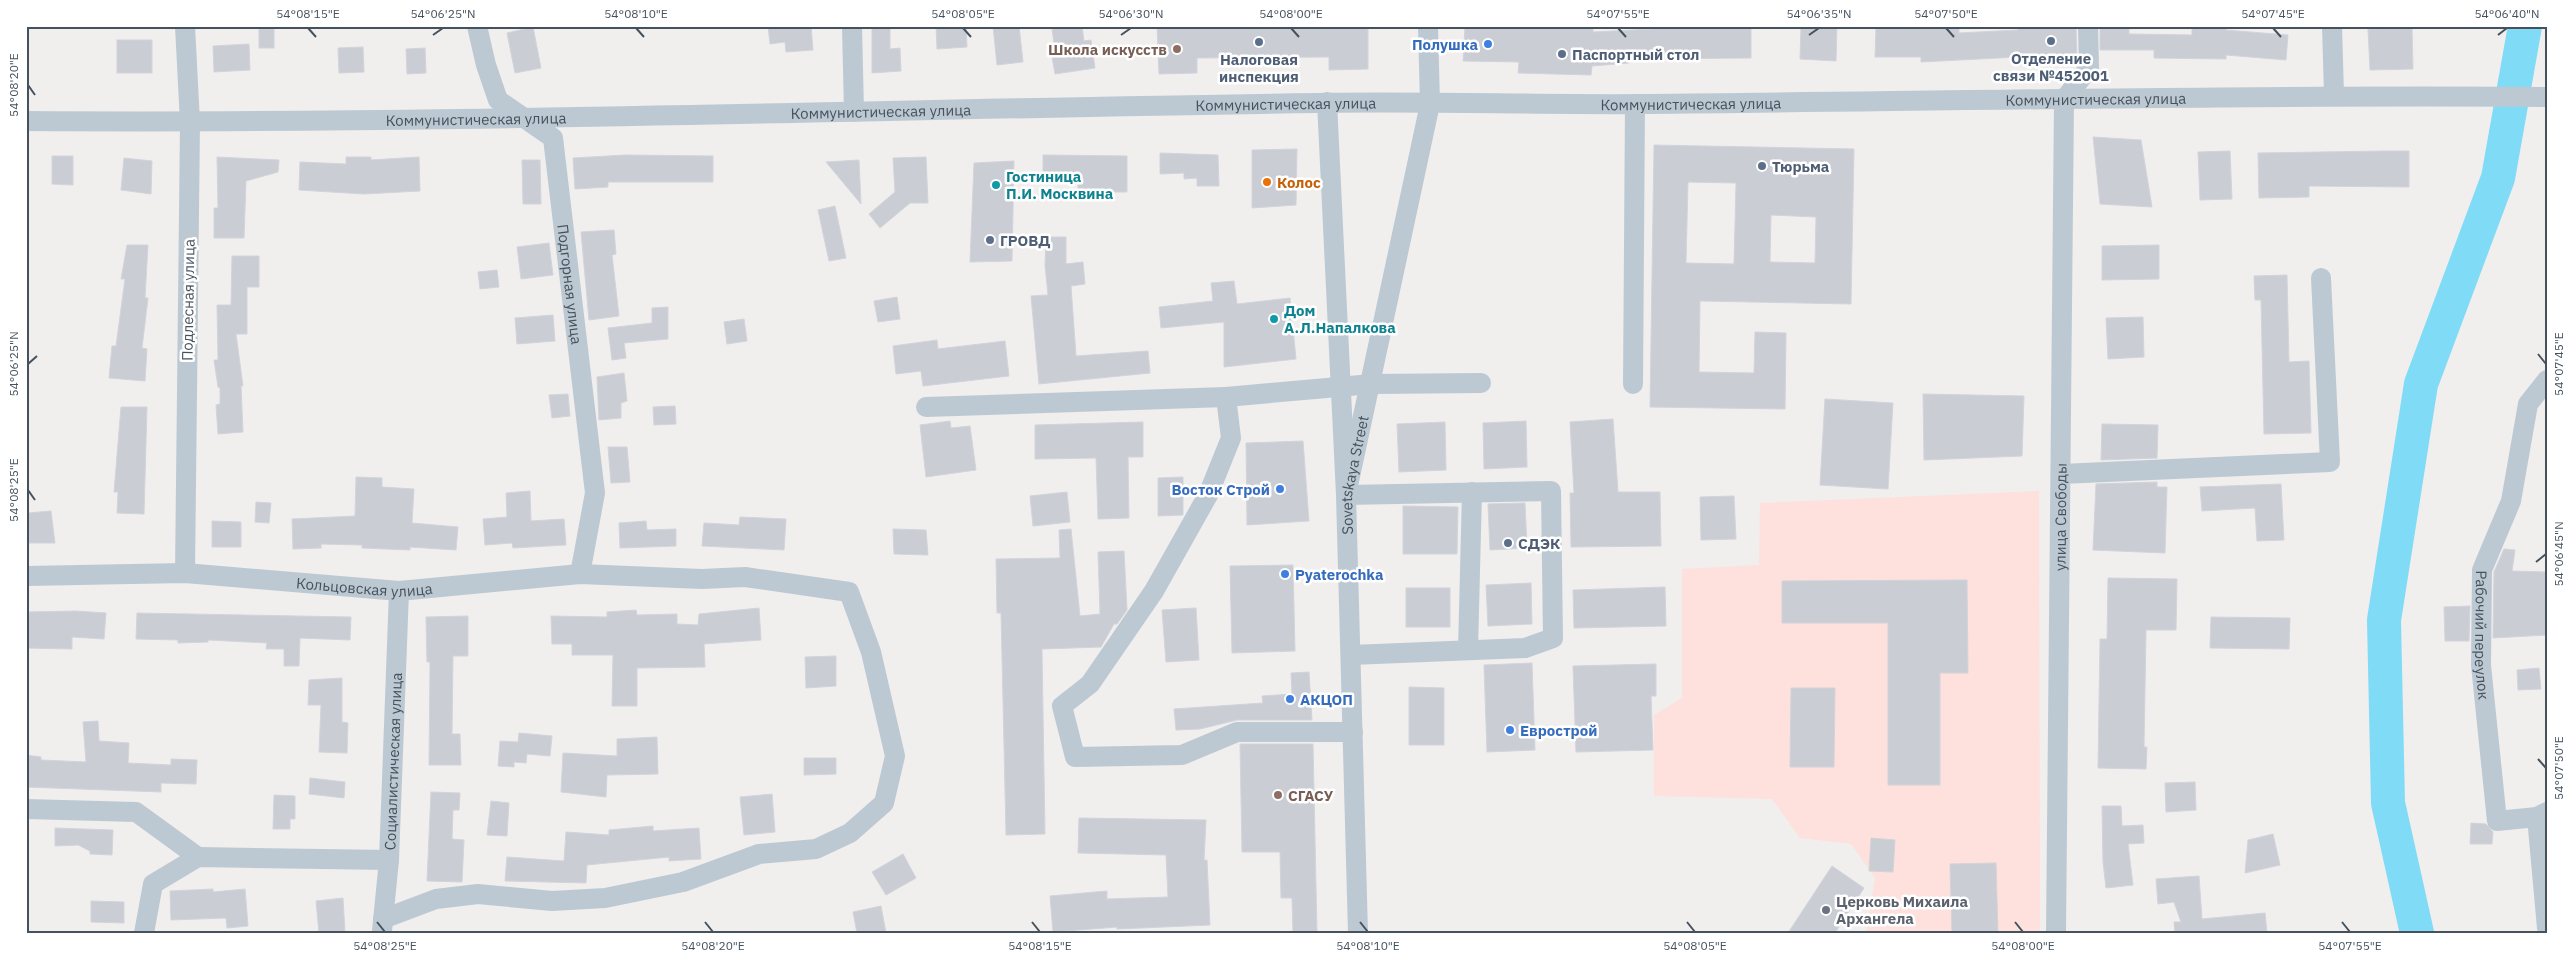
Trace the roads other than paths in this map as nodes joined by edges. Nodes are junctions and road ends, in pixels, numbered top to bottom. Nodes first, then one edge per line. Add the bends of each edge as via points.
1 (185, 26) edge
2 (477, 26) edge
3 (852, 26) edge
4 (1428, 26) edge
5 (2088, 26) edge
6 (2332, 26) edge
7 (2334, 95) junction
8 (2547, 97) edge
9 (2064, 100) junction
10 (1327, 102) junction
11 (1430, 104) junction
12 (1635, 104) junction
13 (854, 112) junction
14 (528, 118) junction
15 (26, 121) edge
16 (190, 122) junction
17 (2322, 278) dead end
18 (2547, 380) edge
19 (1480, 383) dead end
20 (1372, 384) junction
21 (1633, 384) dead end
22 (1340, 387) junction
23 (1226, 397) junction
24 (926, 407) dead end
25 (2061, 474) junction
26 (1472, 492) junction
27 (1346, 495) junction
28 (185, 573) junction
29 (580, 574) junction
30 (26, 576) edge
31 (399, 590) junction
32 (1468, 650) junction
33 (1351, 655) junction
34 (1353, 732) junction
35 (26, 809) edge
36 (2542, 814) edge
37 (198, 857) junction
38 (389, 860) junction
39 (383, 926) edge
40 (2547, 928) edge
41 (144, 933) edge
42 (1358, 933) edge
43 (2056, 933) edge

1 - 16 street, Подлесная улица
2 - 14 street, Подгорная улица via 498,100
3 - 13 street
4 - 11 street, Sovetskaya Street
5 - 9 street via 2089,68
6 - 7 street
7 - 8 street, Коммунистическая улица
7 - 9 street, Коммунистическая улица
9 - 12 street, Коммунистическая улица
9 - 25 street, улица Свободы
10 - 11 street, Коммунистическая улица
10 - 13 street, Коммунистическая улица
10 - 22 street
11 - 12 street, Коммунистическая улица
11 - 20 street, Sovetskaya Street
12 - 21 street
13 - 14 street, Коммунистическая улица
14 - 16 street, Коммунистическая улица
14 - 29 street, Подгорная улица via 553,138 594,483 595,493
15 - 16 street, Коммунистическая улица
16 - 28 street, Подлесная улица
17 - 25 street via 2330,462
18 - 36 street, Рабочий переулок via 2528,404 2511,501 2482,570 2481,665 2497,822
19 - 20 street
20 - 22 street
20 - 27 street, Sovetskaya Street
22 - 23 street
22 - 27 street
23 - 24 street
23 - 34 street via 1231,438 1208,495 1149,599 1090,684 1062,706 1075,757 1182,755 1237,732
25 - 43 street, улица Свободы
26 - 27 street
26 - 32 street
26 - 32 street via 1551,491 1553,638 1525,648
27 - 33 street, Sovetskaya Street
28 - 30 street, Кольцовская улица
28 - 31 street, Кольцовская улица
29 - 31 street, Кольцовская улица
29 - 39 street, Кольцовская улица via 702,579 744,577 849,592 871,652 895,756 884,803 850,833 816,849 759,854 683,882 606,898 552,900 478,894 436,899
31 - 38 street, Социалистическая улица
32 - 33 street
33 - 34 street, Sovetskaya Street
34 - 42 street, Sovetskaya Street
35 - 37 street via 136,812
36 - 40 street
37 - 38 street
37 - 41 street via 153,884
38 - 39 street, Социалистическая улица

